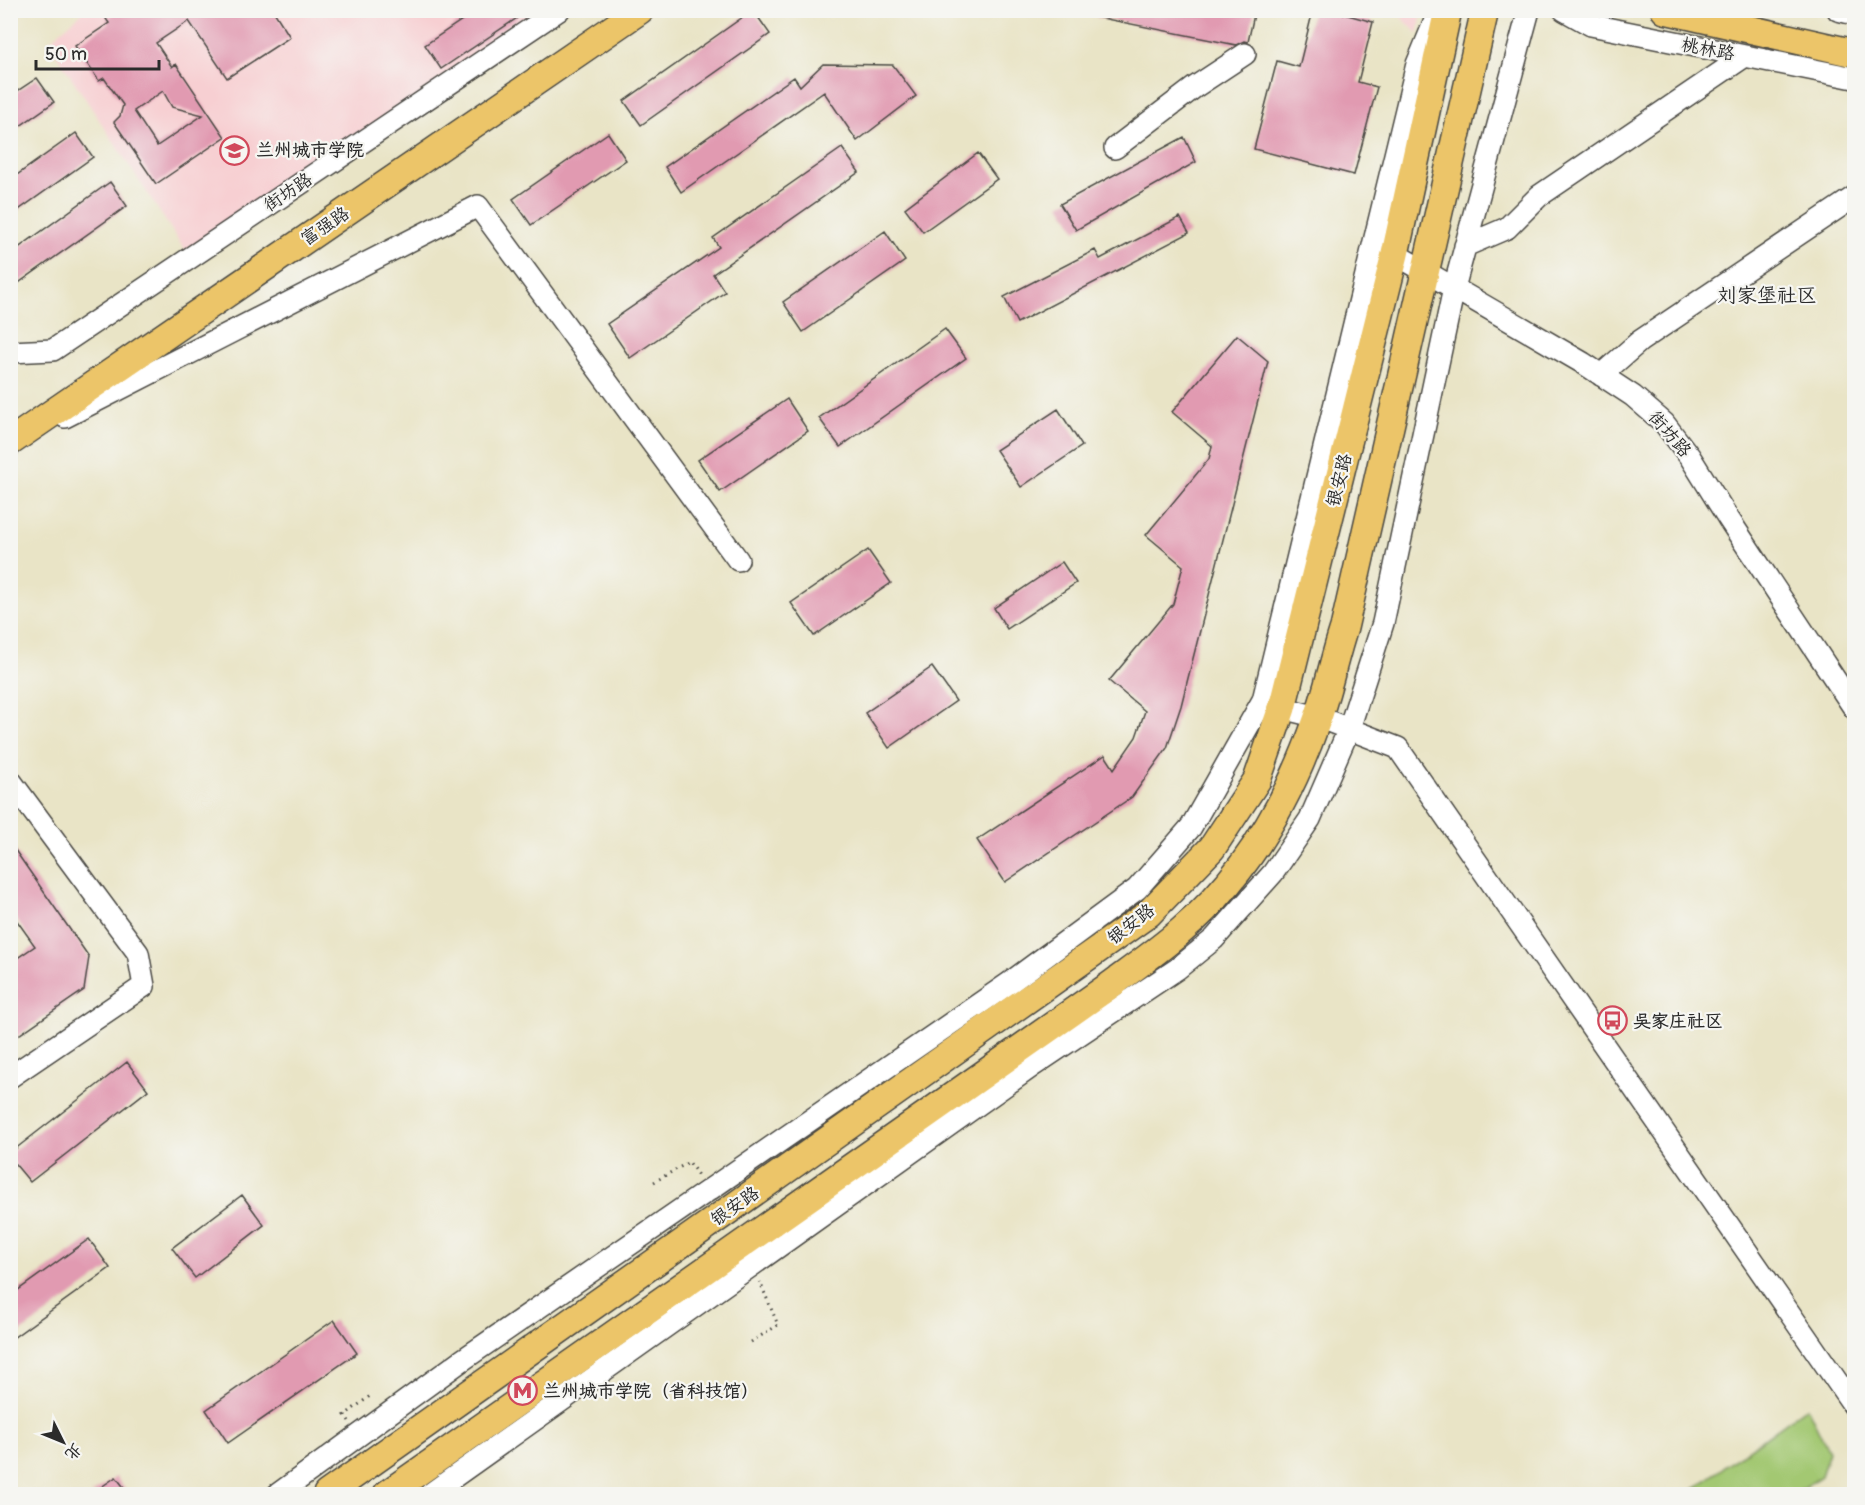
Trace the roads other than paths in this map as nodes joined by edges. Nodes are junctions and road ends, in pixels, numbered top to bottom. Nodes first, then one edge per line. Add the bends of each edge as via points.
1 (559, 10) edge
2 (640, 10) edge
3 (1439, 10) edge
4 (1448, 10) edge
5 (1485, 10) edge
6 (1529, 10) edge
7 (1564, 10) edge
8 (1665, 10) edge
9 (1838, 10) edge
10 (1854, 14) edge
11 (1854, 52) edge
12 (1245, 54) dead end
13 (1746, 56) junction
14 (1854, 78) edge
15 (1115, 148) dead end
16 (1854, 197) edge
17 (1466, 246) junction
18 (1395, 254) junction
19 (1426, 272) junction
20 (1454, 288) junction
21 (10, 352) edge
22 (1601, 375) junction
23 (10, 442) edge
24 (10, 449) edge
25 (738, 560) dead end
26 (1273, 704) junction
27 (1854, 708) edge
28 (1318, 717) junction
29 (1349, 729) junction
30 (10, 780) edge
31 (10, 1077) edge
32 (1854, 1406) edge
33 (278, 1494) edge
34 (327, 1494) edge
35 (387, 1494) edge
36 (430, 1494) edge

1 - 21 street, 街坊路 via 53,350
2 - 23 main road, 富强路
3 - 26 street via 1417,64
4 - 18 main road, 银安路
5 - 19 main road, 银安路
6 - 17 street
7 - 13 street, 桃林路 via 1591,25
8 - 11 main road, 桃林路
9 - 10 street
12 - 15 street
13 - 14 street, 桃林路
13 - 17 street via 1539,196 1507,228
16 - 22 street via 1640,341
17 - 20 street
18 - 19 street, 街坊路
18 - 26 main road, 银安路
19 - 20 street, 街坊路
19 - 28 main road, 银安路 via 1344,628
20 - 22 street, 街坊路
20 - 29 street via 1383,623
22 - 27 street, 街坊路 via 1664,423 1690,457
24 - 25 street via 81,408 478,206
26 - 28 street
26 - 33 street via 1191,827 1137,889 998,991 461,1361
26 - 34 main road, 银安路 via 1257,780 1212,848 1148,914
28 - 29 street
28 - 35 main road, 银安路 via 1303,758 1266,832 1230,880 1182,931 1113,984
29 - 32 street via 1398,748
29 - 36 street via 1310,819 1273,873 1214,939 1177,969 1034,1065
30 - 31 street via 138,953 144,986

